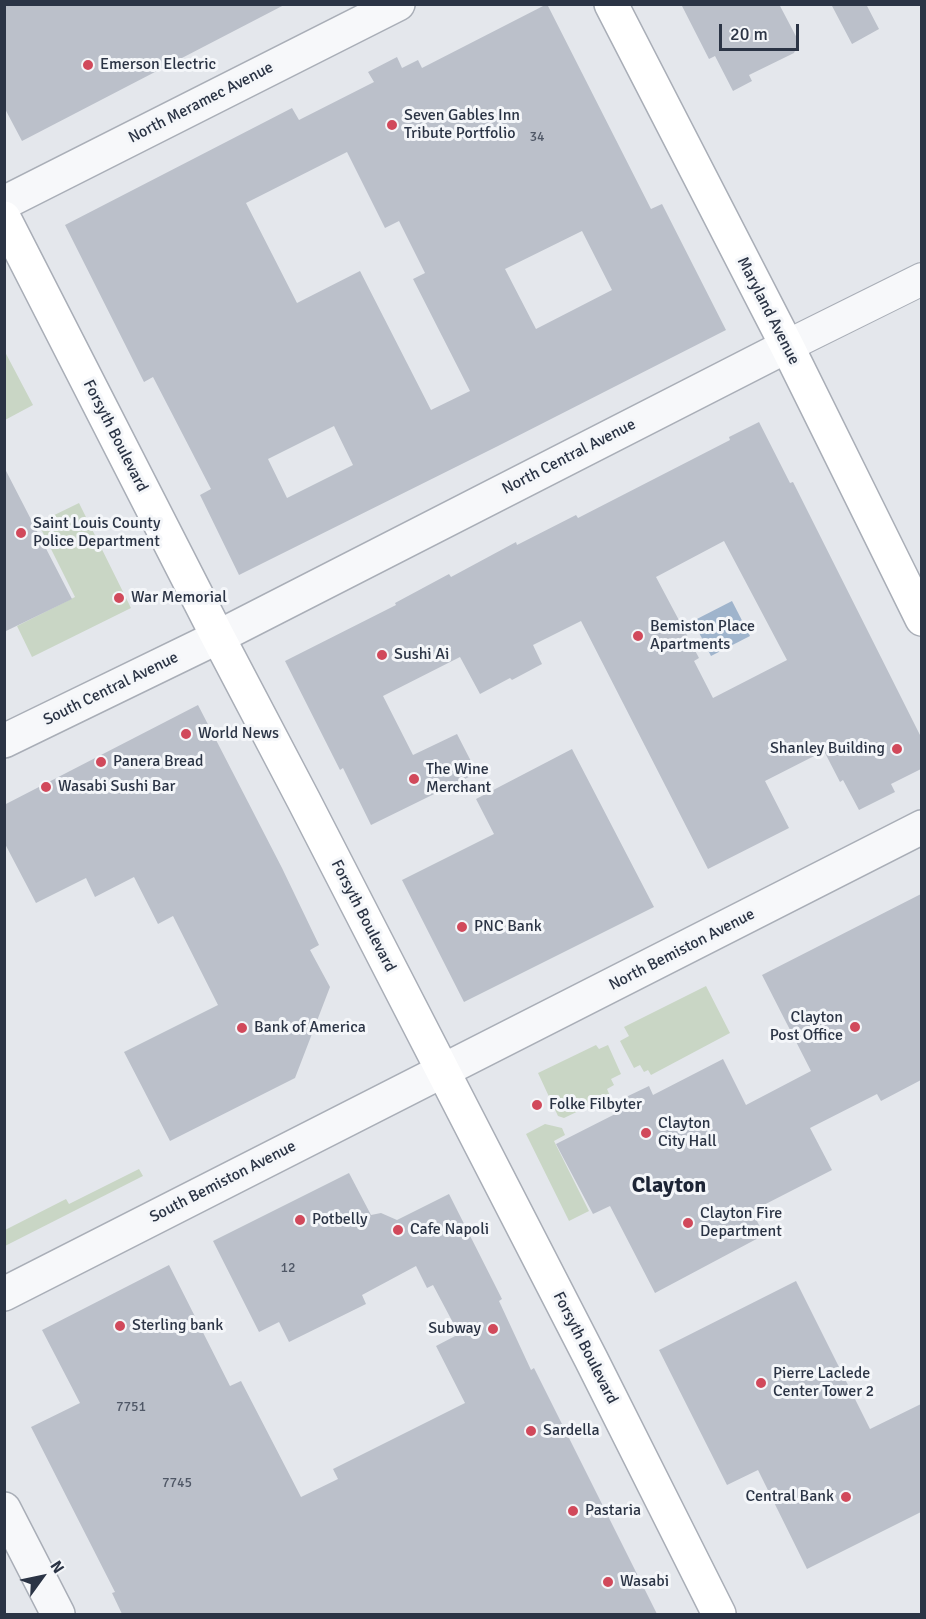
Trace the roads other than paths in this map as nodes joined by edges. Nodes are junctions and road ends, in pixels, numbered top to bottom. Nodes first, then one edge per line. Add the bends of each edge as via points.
1 (398, 4) edge
2 (611, 4) edge
3 (4, 203) edge
4 (4, 218) edge
5 (921, 279) edge
6 (787, 346) junction
7 (921, 619) edge
8 (218, 637) junction
9 (4, 741) edge
10 (921, 827) edge
11 (443, 1072) junction
12 (4, 1294) edge
13 (4, 1509) edge
14 (58, 1614) edge
15 (719, 1614) edge

1 - 3 street, North Meramec Avenue
2 - 6 main road, Maryland Avenue
4 - 8 main road, Forsyth Boulevard
5 - 6 street, North Central Avenue
6 - 7 main road, Maryland Avenue
6 - 8 street, North Central Avenue
8 - 9 street, South Central Avenue
8 - 11 main road, Forsyth Boulevard
10 - 11 street, North Bemiston Avenue
11 - 12 street, South Bemiston Avenue
11 - 15 main road, Forsyth Boulevard
13 - 14 street

